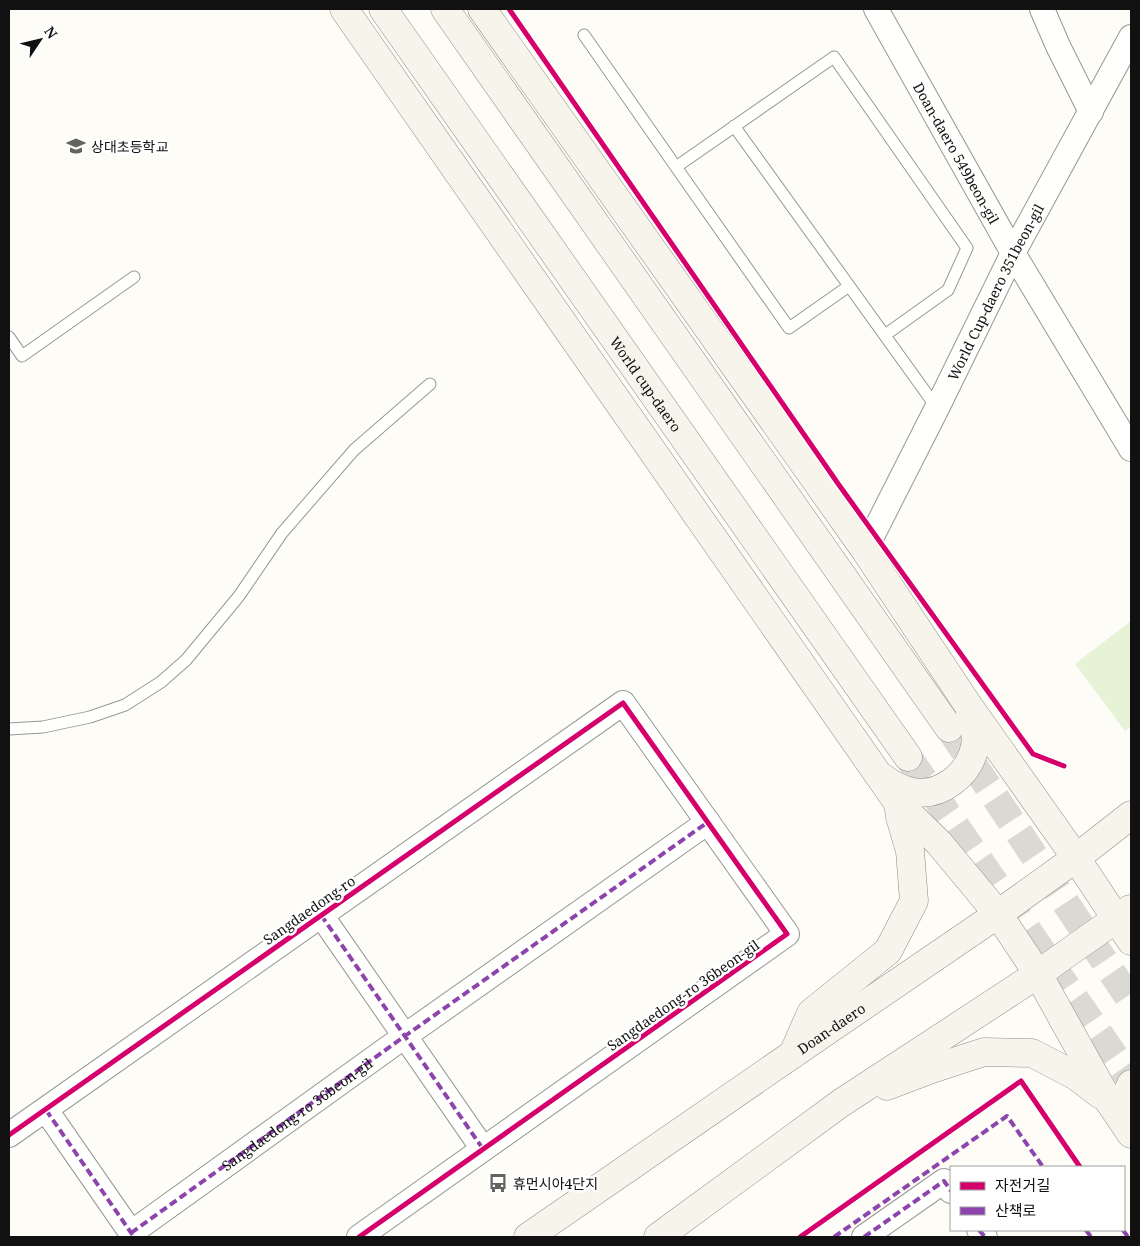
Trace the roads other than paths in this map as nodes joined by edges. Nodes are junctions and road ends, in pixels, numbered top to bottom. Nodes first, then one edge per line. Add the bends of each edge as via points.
1 (344, 9) edge
2 (383, 9) edge
3 (445, 9) edge
4 (482, 9) edge
5 (876, 9) edge
6 (1042, 9) edge
7 (584, 35) dead end
8 (1131, 37) edge
9 (1091, 112) junction
10 (734, 126) junction
11 (676, 167) junction
12 (1013, 253) junction
13 (134, 277) dead end
14 (849, 286) junction
15 (885, 335) junction
16 (9, 337) edge
17 (430, 384) dead end
18 (937, 408) junction
19 (1131, 449) edge
20 (865, 550) junction
21 (623, 703) joint
22 (968, 705) junction
23 (9, 728) edge
24 (949, 728) tunnel mouth
25 (908, 757) tunnel mouth
26 (876, 771) junction
27 (898, 803) junction
28 (1131, 815) edge
29 (708, 822) junction
30 (1076, 858) junction
31 (998, 914) junction
32 (321, 915) junction
33 (1126, 923) edge
34 (1038, 974) junction
35 (405, 1036) junction
36 (793, 1054) junction
37 (1131, 1084) edge
38 (1108, 1100) junction
39 (841, 1103) junction
40 (46, 1110) junction
41 (1131, 1133) edge
42 (9, 1135) edge
43 (483, 1149) junction
44 (948, 1186) edge
45 (133, 1235) edge
46 (359, 1237) edge
47 (528, 1237) edge
48 (658, 1237) edge
49 (864, 1237) edge

1 - 26 street
2 - 25 street, World cup-daero
3 - 24 street
4 - 20 street
5 - 12 street, Doan-daero 549beon-gil
6 - 9 street
7 - 11 lane
8 - 9 street, World Cup-daero 351beon-gil
9 - 12 street, World Cup-daero 351beon-gil
10 - 11 lane
10 - 14 lane
10 - 15 lane via 834,57 967,248 948,290
11 - 14 lane via 789,328
12 - 18 street, World Cup-daero 351beon-gil
12 - 19 street, Doan-daero 549beon-gil
13 - 16 lane via 22,356
14 - 15 lane
15 - 18 lane
17 - 23 lane via 354,450 282,533 239,596 186,660 161,682 125,705 90,717 43,727
18 - 20 street, World Cup-daero 351beon-gil
20 - 22 street
21 - 29 street, Sangdaedong-ro 36beon-gil
21 - 32 street, Sangdaedong-ro
22 - 26 street via 975,728 975,746 967,768 952,783 930,792 915,792 898,788
22 - 30 street
26 - 27 street
27 - 31 street via 939,843
27 - 36 street via 910,851 914,901 888,951 811,1013
28 - 30 street, Doan-daero
29 - 35 street, Sangdaedong-ro 36beon-gil
29 - 43 street, Sangdaedong-ro 36beon-gil via 787,934
30 - 31 street, Doan-daero
30 - 33 street
31 - 34 street
31 - 36 street, Doan-daero
32 - 35 street
32 - 40 street, Sangdaedong-ro
33 - 34 street
34 - 38 street
34 - 39 street
35 - 43 street
35 - 45 street, Sangdaedong-ro 36beon-gil
36 - 47 street, Doan-daero
37 - 41 street via 1125,1108
38 - 39 street via 1076,1076 1032,1053 984,1052
38 - 41 street
39 - 48 street
40 - 42 street, Sangdaedong-ro
40 - 45 street, Sangdaedong-ro 36beon-gil
43 - 46 street, Sangdaedong-ro 36beon-gil
44 - 49 street

